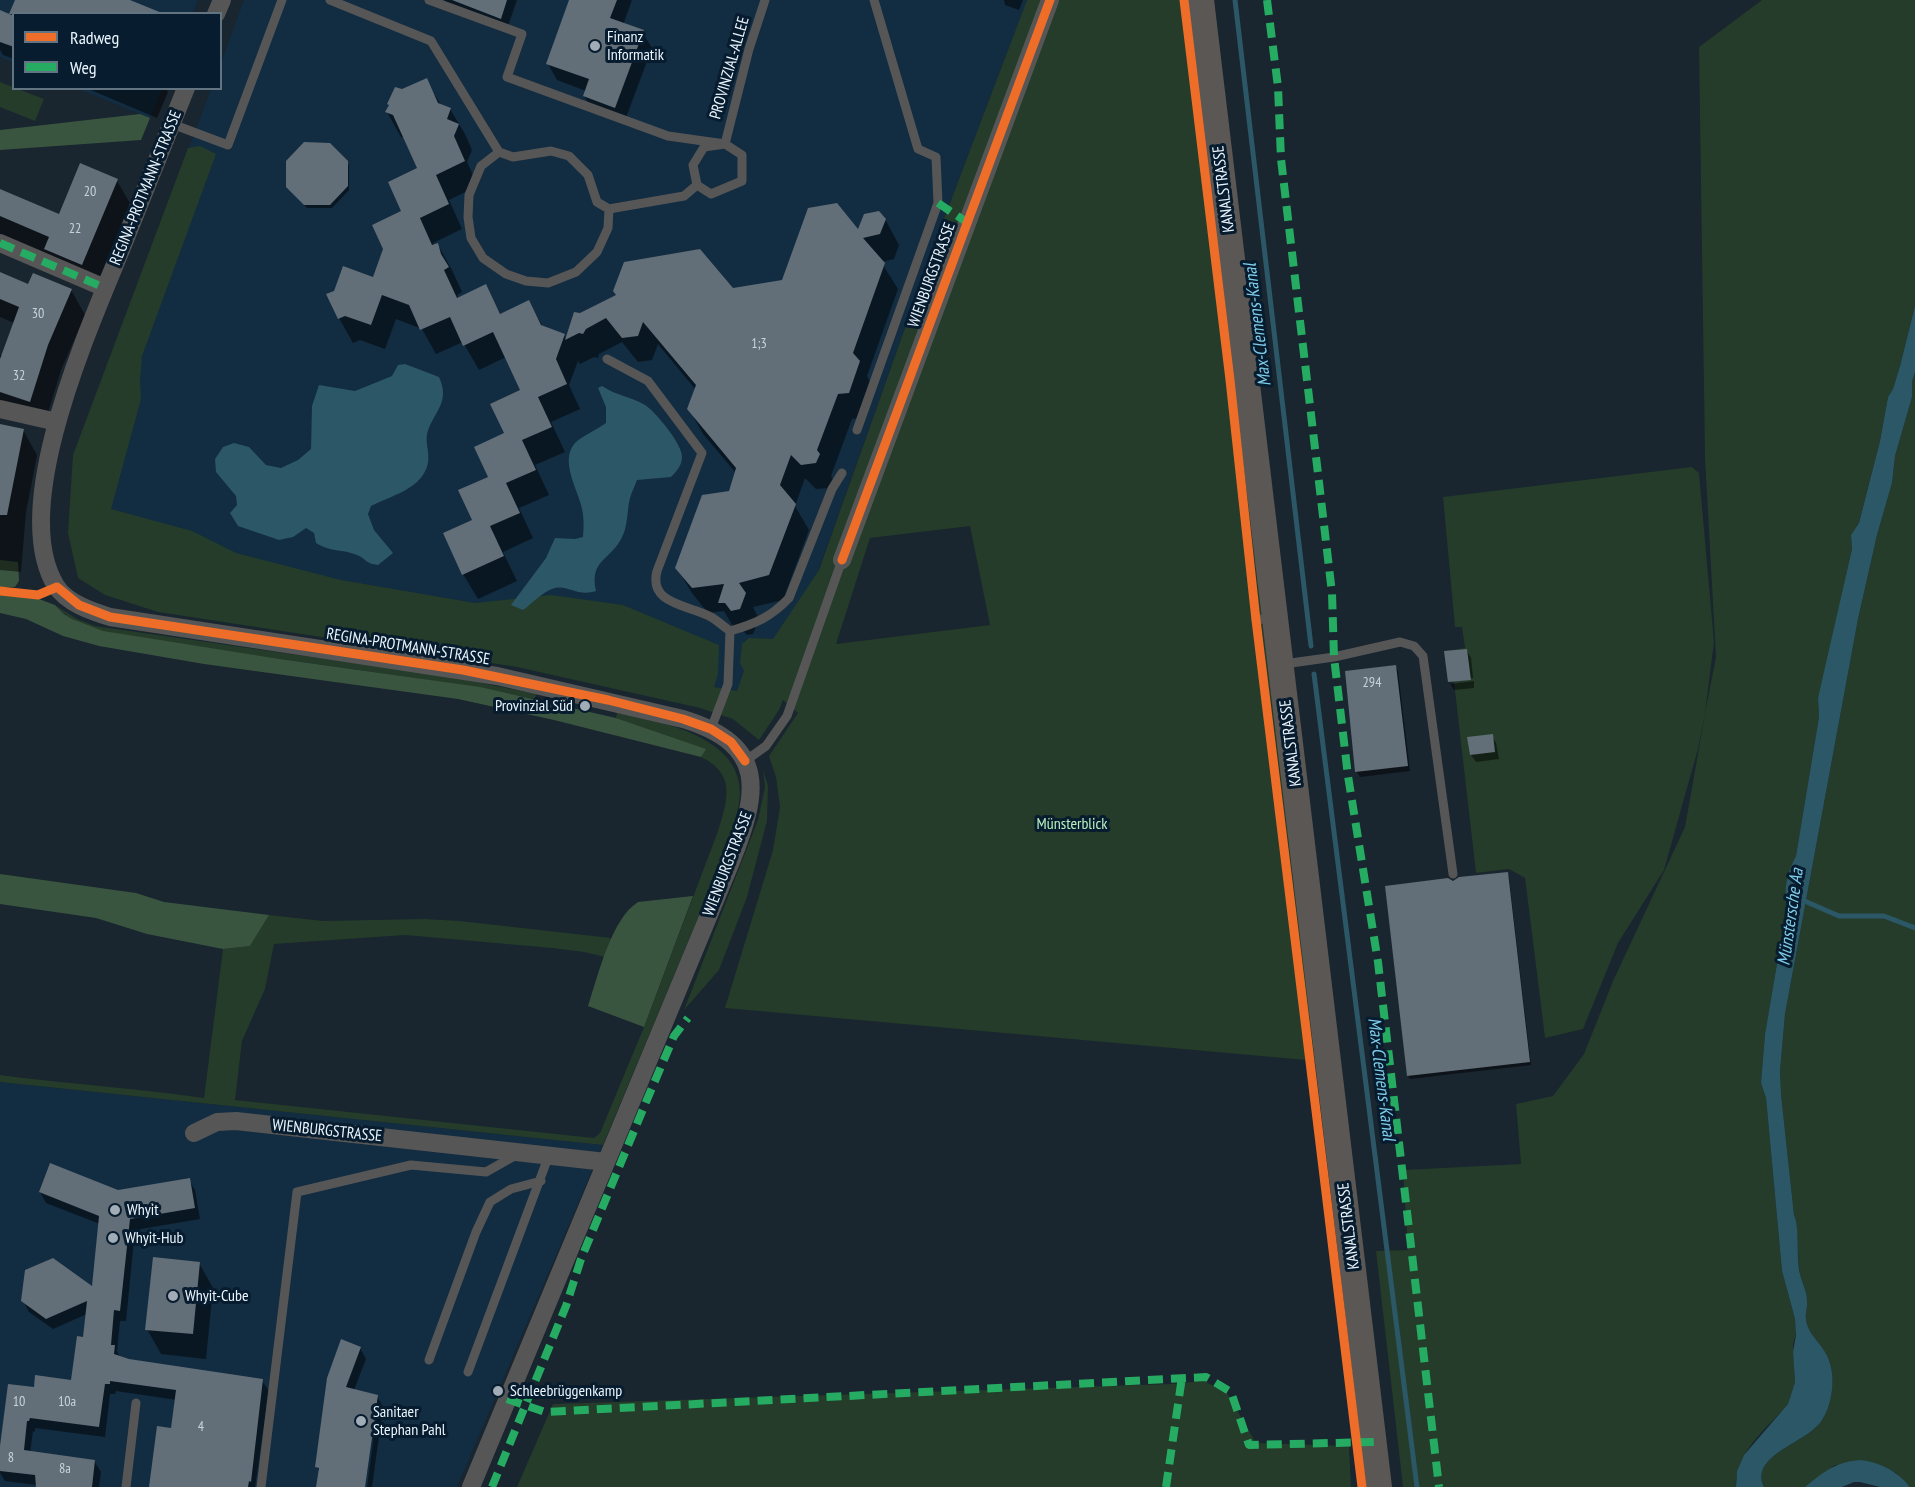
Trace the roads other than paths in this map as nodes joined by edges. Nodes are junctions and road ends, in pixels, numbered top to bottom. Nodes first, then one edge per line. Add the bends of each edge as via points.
1 (282, 0) edge
2 (330, 0) edge
3 (429, 0) edge
4 (765, 0) edge
5 (874, 0) edge
6 (1050, 0) edge
7 (1201, 0) edge
8 (185, 90) edge
9 (172, 124) junction
10 (724, 144) junction
11 (498, 152) junction
12 (697, 185) junction
13 (609, 209) junction
14 (0, 243) edge
15 (105, 288) junction
16 (607, 359) dead end
17 (0, 409) edge
18 (57, 422) junction
19 (857, 430) dead end
20 (842, 473) dead end
21 (842, 560) joint
22 (730, 631) junction
23 (1281, 664) junction
24 (711, 729) junction
25 (745, 761) junction
26 (1453, 874) dead end
27 (194, 1133) dead end
28 (520, 1152) junction
29 (549, 1155) junction
30 (606, 1162) junction
31 (541, 1181) junction
32 (429, 1360) dead end
33 (468, 1372) dead end
34 (136, 1403) dead end
35 (126, 1487) edge
36 (261, 1487) edge
37 (471, 1487) edge
38 (1379, 1487) edge

1 - 9 lane via 228,145
2 - 11 lane via 431,40
3 - 10 lane via 522,34 507,77 668,136
4 - 10 lane, PROVINZIAL-ALLEE
5 - 19 lane via 918,149 936,156 938,203
6 - 21 street, WIENBURGSTRASSE
7 - 23 main road, KANALSTRASSE via 1266,618
8 - 9 street, REGINA-PROTMANN-STRASSE
9 - 15 street, REGINA-PROTMANN-STRASSE
10 - 12 lane, PROVINZIAL-ALLEE via 704,147 693,165
10 - 12 lane, PROVINZIAL-ALLEE via 742,155 742,181 711,194
11 - 13 lane via 513,157 551,151 569,156 588,175 597,202
11 - 13 lane via 481,166 469,195 468,217 471,238 483,258 506,274 548,283 576,272 597,252 608,228
12 - 13 lane via 684,196
14 - 15 street
15 - 18 street, REGINA-PROTMANN-STRASSE
16 - 22 lane via 648,381 702,453 657,571 657,589 670,601 711,617
17 - 18 street
18 - 24 street, REGINA-PROTMANN-STRASSE via 45,483 44,552 57,587 87,609 141,623 497,676 667,715
20 - 22 lane via 789,598 755,624
21 - 25 lane, WIENBURGSTRASSE via 787,716 766,746
22 - 24 lane via 728,684
23 - 26 lane via 1400,642 1414,646 1423,656
23 - 38 main road, KANALSTRASSE
24 - 25 street, REGINA-PROTMANN-STRASSE via 730,742
25 - 30 street, WIENBURGSTRASSE via 752,792 741,837
27 - 28 street, WIENBURGSTRASSE via 217,1122 236,1121
28 - 29 street, WIENBURGSTRASSE
28 - 36 lane via 486,1172 411,1165 297,1192
29 - 30 street, WIENBURGSTRASSE
29 - 31 lane
30 - 37 street, WIENBURGSTRASSE
31 - 32 lane via 511,1189 490,1202
31 - 33 lane
34 - 35 lane

